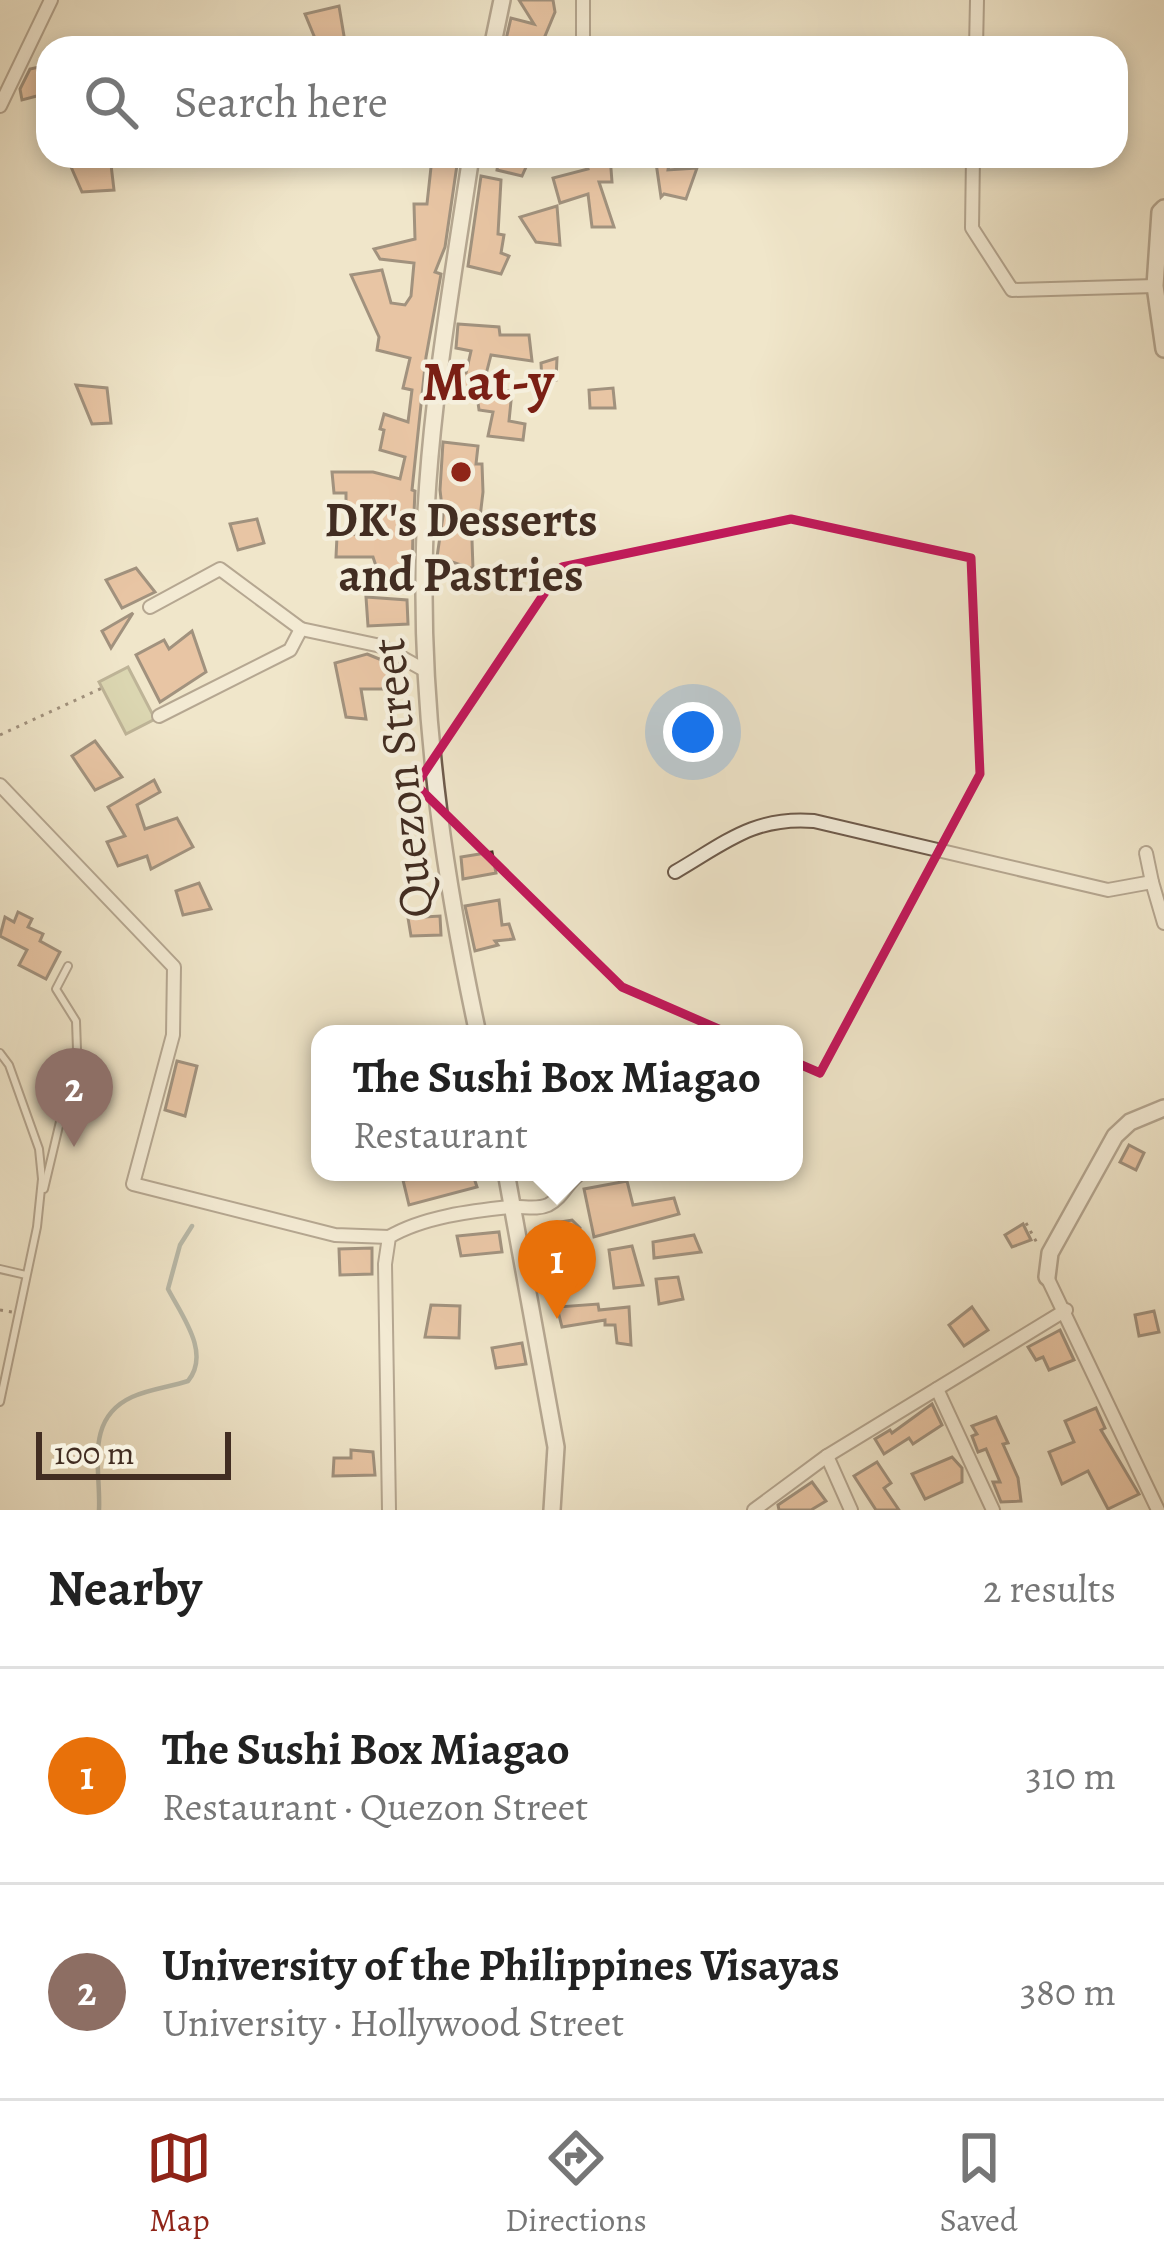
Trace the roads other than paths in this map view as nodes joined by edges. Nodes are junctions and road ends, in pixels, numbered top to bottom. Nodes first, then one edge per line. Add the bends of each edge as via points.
1 (52, 0) edge
2 (502, 0) edge
3 (583, 0) edge
4 (977, 0) edge
5 (494, 36) edge
6 (584, 36) edge
7 (976, 36) edge
8 (0, 106) edge
9 (469, 168) edge
10 (974, 168) edge
11 (1164, 208) edge
12 (1155, 286) junction
13 (1164, 349) edge
14 (150, 608) dead end
15 (301, 628) junction
16 (426, 671) junction
17 (159, 716) dead end
18 (0, 785) edge
19 (1146, 853) dead end
20 (675, 872) dead end
21 (1152, 882) junction
22 (1164, 923) edge
23 (68, 966) dead end
24 (476, 1025) edge
25 (0, 1053) edge
26 (1164, 1108) edge
27 (508, 1181) edge
28 (571, 1181) edge
29 (42, 1198) junction
30 (514, 1207) junction
31 (389, 1237) junction
32 (0, 1269) edge
33 (1048, 1271) joint
34 (27, 1275) junction
35 (1066, 1310) junction
36 (937, 1389) junction
37 (0, 1402) edge
38 (827, 1456) junction
39 (389, 1510) edge
40 (552, 1510) edge
41 (754, 1510) edge
42 (850, 1510) edge
43 (993, 1510) edge
44 (1158, 1510) edge

1 - 8 street
2 - 5 street
3 - 6 street
4 - 7 street
9 - 16 street, Quezon Street via 428,502
10 - 12 street via 972,228 1012,290
11 - 12 street
12 - 13 street
14 - 15 street via 220,569
15 - 16 street via 381,646
15 - 17 street via 290,650
16 - 24 street, Quezon Street via 441,836
18 - 31 street via 174,968 172,1035 133,1184 334,1235
19 - 21 street
20 - 21 street via 783,819 836,824 1108,890
21 - 22 street
23 - 29 lane via 56,989 76,1021 77,1050
25 - 29 lane via 39,1149
26 - 33 street via 1115,1136 1050,1253
27 - 30 street
28 - 30 street via 544,1208
29 - 34 lane
30 - 31 street via 409,1225
30 - 40 street via 556,1447
31 - 39 street
32 - 34 lane
33 - 35 street
34 - 37 lane
35 - 36 street
35 - 44 street
36 - 38 street
36 - 43 street
38 - 41 street
38 - 42 street

